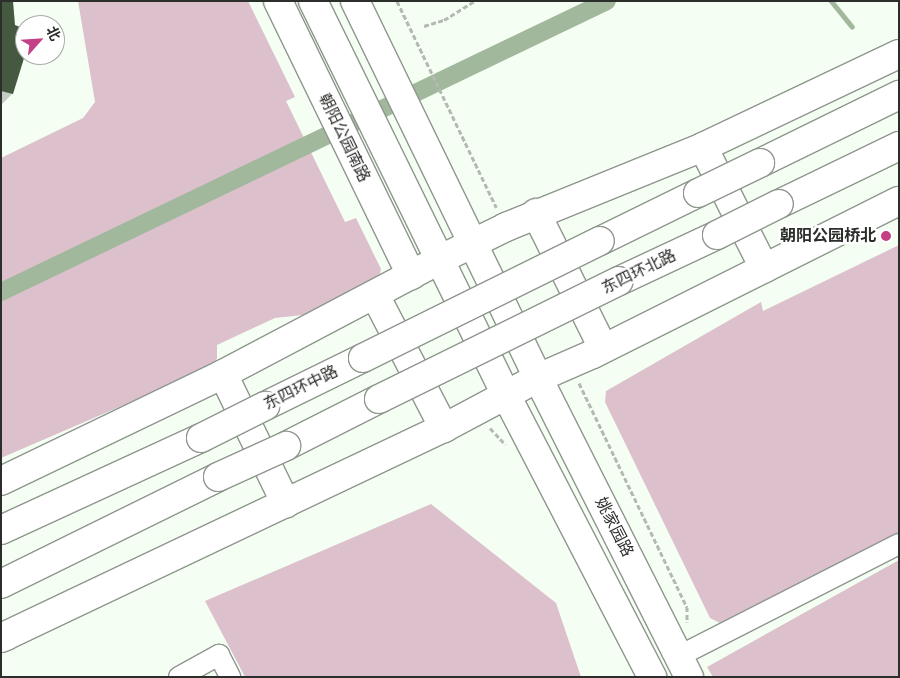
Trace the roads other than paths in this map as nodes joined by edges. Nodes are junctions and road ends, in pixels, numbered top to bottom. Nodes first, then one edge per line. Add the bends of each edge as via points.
1 (278, 1) edge
2 (313, 1) edge
3 (355, 1) edge
4 (899, 54) edge
5 (899, 95) edge
6 (899, 146) edge
7 (703, 147) junction
8 (899, 201) edge
9 (536, 213) junction
10 (472, 244) junction
11 (439, 260) junction
12 (764, 268) junction
13 (411, 275) junction
14 (375, 295) junction
15 (603, 348) junction
16 (223, 374) junction
17 (538, 378) junction
18 (506, 395) junction
19 (444, 428) junction
20 (1, 481) edge
21 (286, 504) junction
22 (1, 530) edge
23 (899, 544) edge
24 (1, 584) edge
25 (3, 637) edge
26 (685, 662) edge
27 (179, 677) edge
28 (230, 677) edge
29 (652, 677) edge

1 - 13 main road, 朝阳公园南路
2 - 11 main road, 朝阳公园南路
3 - 10 main road
4 - 7 main road
5 - 22 main road, 东四环中路, bridge via 201,438
6 - 24 main road, 东四环北路, bridge
7 - 9 main road
7 - 12 main road
8 - 12 main road
9 - 10 main road
9 - 15 main road
10 - 11 main road
10 - 17 main road, 姚家园路
11 - 13 main road
11 - 18 main road, 朝阳公园南路
12 - 15 main road
13 - 14 main road
14 - 16 main road
14 - 19 main road
15 - 17 main road
16 - 20 main road
16 - 21 main road
17 - 18 main road
17 - 26 main road, 姚家园路
18 - 19 main road
18 - 29 main road
19 - 21 main road
21 - 25 main road
23 - 26 street
27 - 28 street via 219,655

